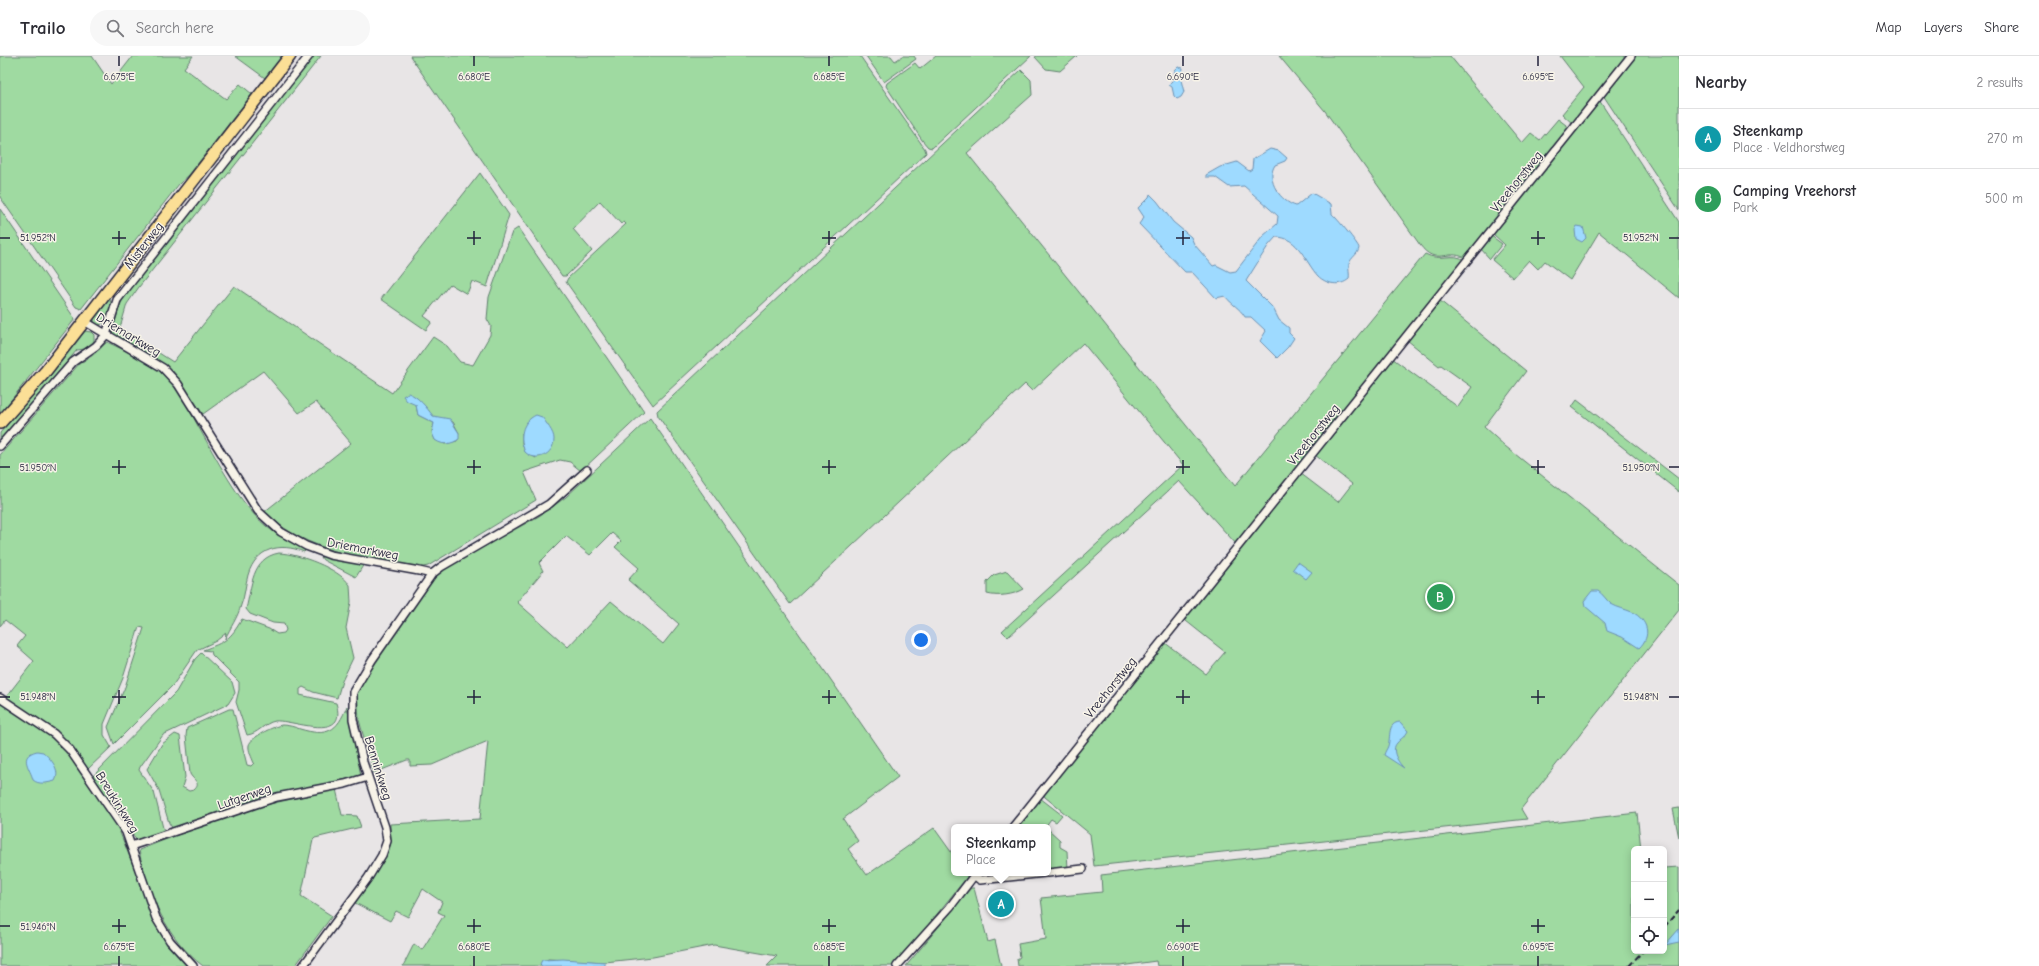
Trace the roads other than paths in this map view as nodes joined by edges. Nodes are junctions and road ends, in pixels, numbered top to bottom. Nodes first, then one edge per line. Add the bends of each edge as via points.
1 (290, 56) edge
2 (309, 56) edge
3 (1631, 56) edge
4 (84, 321) junction
5 (106, 335) junction
6 (0, 423) edge
7 (0, 446) edge
8 (587, 470) dead end
9 (432, 574) junction
10 (0, 698) edge
11 (368, 777) junction
12 (1015, 824) edge
13 (131, 846) junction
14 (1083, 869) dead end
15 (1051, 873) edge
16 (973, 876) edge
17 (977, 876) edge
18 (1018, 876) edge
19 (193, 966) edge
20 (302, 966) edge
21 (897, 966) edge

1 - 4 main road, Misterweg
2 - 5 street, Misterweg via 118,300
3 - 12 street, Vreehorstweg
4 - 5 street, Driemarkweg
4 - 6 main road, Misterweg via 45,372
5 - 7 street, Misterweg via 96,346 73,362
5 - 9 street, Driemarkweg via 163,368 178,384 258,511 281,532 306,546 330,555
8 - 9 street via 549,504
9 - 11 street, Benninkweg via 372,660 353,692 353,719
10 - 13 street, Breukinkweg via 54,734 70,750 126,832
11 - 13 street, Lutgerweg via 276,797
11 - 20 street, Benninkweg via 385,827 387,841 368,878
13 - 19 street, Breukinkweg via 156,918 170,941
14 - 15 street
16 - 21 street via 950,907
17 - 18 street via 980,880

